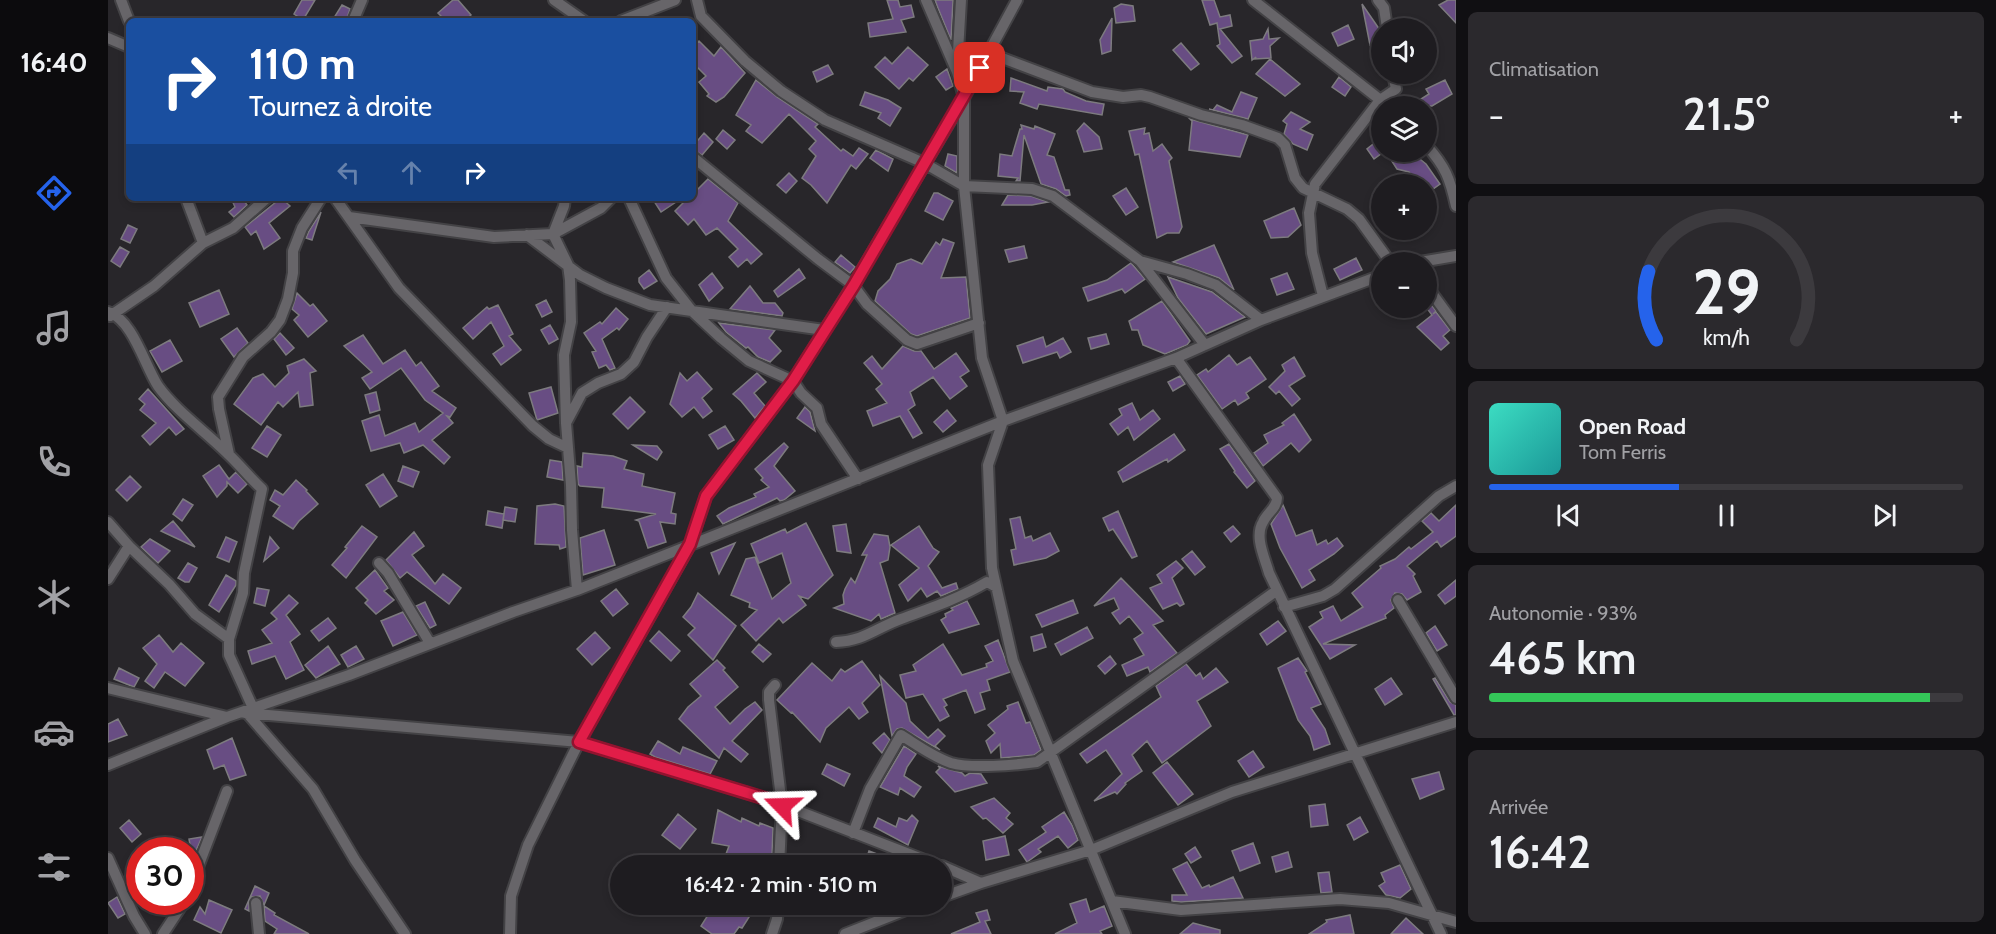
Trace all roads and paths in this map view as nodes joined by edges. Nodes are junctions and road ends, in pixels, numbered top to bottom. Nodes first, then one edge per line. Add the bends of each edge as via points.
1 (121, 0) edge
2 (362, 0) edge
3 (554, 0) edge
4 (675, 0) edge
5 (697, 0) edge
6 (926, 0) edge
7 (961, 0) edge
8 (1017, 0) edge
9 (1253, 0) edge
10 (1394, 0) edge
11 (1381, 4) edge
12 (128, 18) edge
13 (354, 18) edge
14 (580, 18) edge
15 (629, 18) edge
16 (108, 38) edge
17 (126, 46) edge
18 (989, 53) junction
19 (957, 72) junction
20 (1375, 96) edge
21 (964, 98) junction
22 (1371, 118) edge
23 (1437, 156) edge
24 (696, 158) edge
25 (924, 163) junction
26 (964, 186) junction
27 (1313, 194) junction
28 (187, 201) edge
29 (264, 201) edge
30 (319, 201) edge
31 (337, 201) edge
32 (565, 201) edge
33 (608, 201) edge
34 (630, 201) edge
35 (1456, 206) edge
36 (349, 217) junction
37 (552, 234) junction
38 (527, 235) junction
39 (203, 243) junction
40 (1382, 252) edge
41 (1456, 256) edge
42 (1437, 259) edge
43 (1140, 261) junction
44 (568, 265) junction
45 (1371, 279) edge
46 (854, 285) junction
47 (1323, 296) junction
48 (1437, 300) edge
49 (667, 307) junction
50 (692, 311) junction
51 (110, 314) edge
52 (1261, 320) junction
53 (979, 323) junction
54 (1456, 326) edge
55 (824, 330) junction
56 (1205, 345) junction
57 (1176, 358) junction
58 (793, 381) junction
59 (1003, 421) junction
60 (566, 423) junction
61 (568, 448) junction
62 (229, 454) junction
63 (858, 479) junction
64 (1456, 486) edge
65 (108, 522) edge
66 (690, 544) junction
67 (129, 546) junction
68 (379, 563) dead end
69 (108, 579) edge
70 (996, 586) junction
71 (577, 590) junction
72 (1276, 591) junction
73 (1398, 600) dead end
74 (1284, 607) junction
75 (229, 639) junction
76 (836, 642) dead end
77 (430, 643) junction
78 (775, 685) dead end
79 (108, 688) edge
80 (1456, 698) edge
81 (250, 711) junction
82 (227, 717) junction
83 (1456, 722) edge
84 (579, 742) junction
85 (1052, 753) junction
86 (1355, 754) junction
87 (108, 765) edge
88 (227, 791) dead end
89 (782, 806) junction
90 (854, 833) junction
91 (1091, 850) junction
92 (204, 851) edge
93 (780, 855) edge
94 (912, 855) edge
95 (108, 858) edge
96 (952, 871) edge
97 (981, 883) junction
98 (952, 893) edge
99 (1112, 901) junction
100 (256, 903) dead end
101 (1431, 914) junction
102 (175, 915) edge
103 (777, 915) edge
104 (893, 915) edge
105 (1456, 922) edge
106 (140, 933) edge
107 (163, 934) edge
108 (259, 934) edge
109 (405, 934) edge
110 (510, 934) edge
111 (772, 934) edge
112 (845, 934) edge
113 (1125, 934) edge
114 (1441, 934) edge

1 - 12 street
2 - 13 street
3 - 14 street
4 - 15 street
5 - 25 street via 701,16 781,91 825,120
6 - 19 street
7 - 19 street
8 - 18 street
9 - 20 street
10 - 11 street
16 - 17 street
18 - 21 street
18 - 27 street via 1092,92 1150,97 1278,138 1286,145 1295,178
19 - 21 street
21 - 25 street
21 - 26 street
22 - 27 street via 1315,184
23 - 35 street via 1450,178
24 - 46 street
25 - 26 street
25 - 46 street
26 - 43 street via 1032,189 1053,196
26 - 53 street
27 - 40 street via 1353,214
27 - 47 street via 1309,213 1312,253
28 - 39 street
29 - 39 street via 233,228
30 - 62 street via 293,251 293,273 280,320 243,357 218,397
31 - 36 street
32 - 37 street
33 - 37 street
34 - 50 street via 666,278
36 - 38 street via 494,237
36 - 61 street via 399,288 533,426
37 - 38 street
37 - 44 street
38 - 44 street
39 - 51 street via 154,286
41 - 42 street
43 - 52 street via 1216,285
43 - 56 street
44 - 49 street via 606,288 650,305
44 - 60 street
45 - 47 street
46 - 53 street via 867,304 907,340 917,344
46 - 55 street
47 - 52 street
48 - 54 street
49 - 50 street
49 - 60 street via 634,362 621,374 582,393
50 - 55 street
50 - 58 street via 749,361
51 - 62 street via 131,334 169,399
52 - 56 street
53 - 59 street via 982,358
55 - 58 street
56 - 57 street
57 - 59 street
57 - 72 street via 1277,498 1277,504 1262,522 1259,536
58 - 63 street via 817,408 821,424
58 - 66 street via 706,496
59 - 63 street
59 - 70 street via 988,465
60 - 61 street
61 - 71 street
62 - 75 street via 262,489 243,593
63 - 66 street
64 - 74 street via 1439,496 1335,589
65 - 67 street
66 - 71 street
66 - 84 street
67 - 69 street
67 - 75 street via 195,614
68 - 77 street
70 - 76 street via 987,582 853,642
70 - 85 street via 1013,661
71 - 77 street
72 - 74 street
72 - 85 street
73 - 80 street
74 - 86 street
75 - 81 street via 229,655
77 - 81 street
78 - 89 street via 769,700
79 - 82 street
81 - 82 street
81 - 84 street
81 - 109 street via 313,789
82 - 87 street
83 - 86 street
84 - 89 street
84 - 110 street via 528,845 511,896
85 - 90 street via 1036,762 1016,765 953,764 901,735 870,789
85 - 91 street
86 - 91 street via 1232,792
86 - 101 street
88 - 92 street
89 - 90 street
89 - 93 street
90 - 94 street
91 - 97 street
91 - 99 street
95 - 106 street
96 - 97 street
97 - 98 street
99 - 101 street via 1181,910 1340,899 1389,903
99 - 113 street
100 - 108 street
101 - 105 street
101 - 114 street
102 - 107 street
103 - 111 street
104 - 112 street

